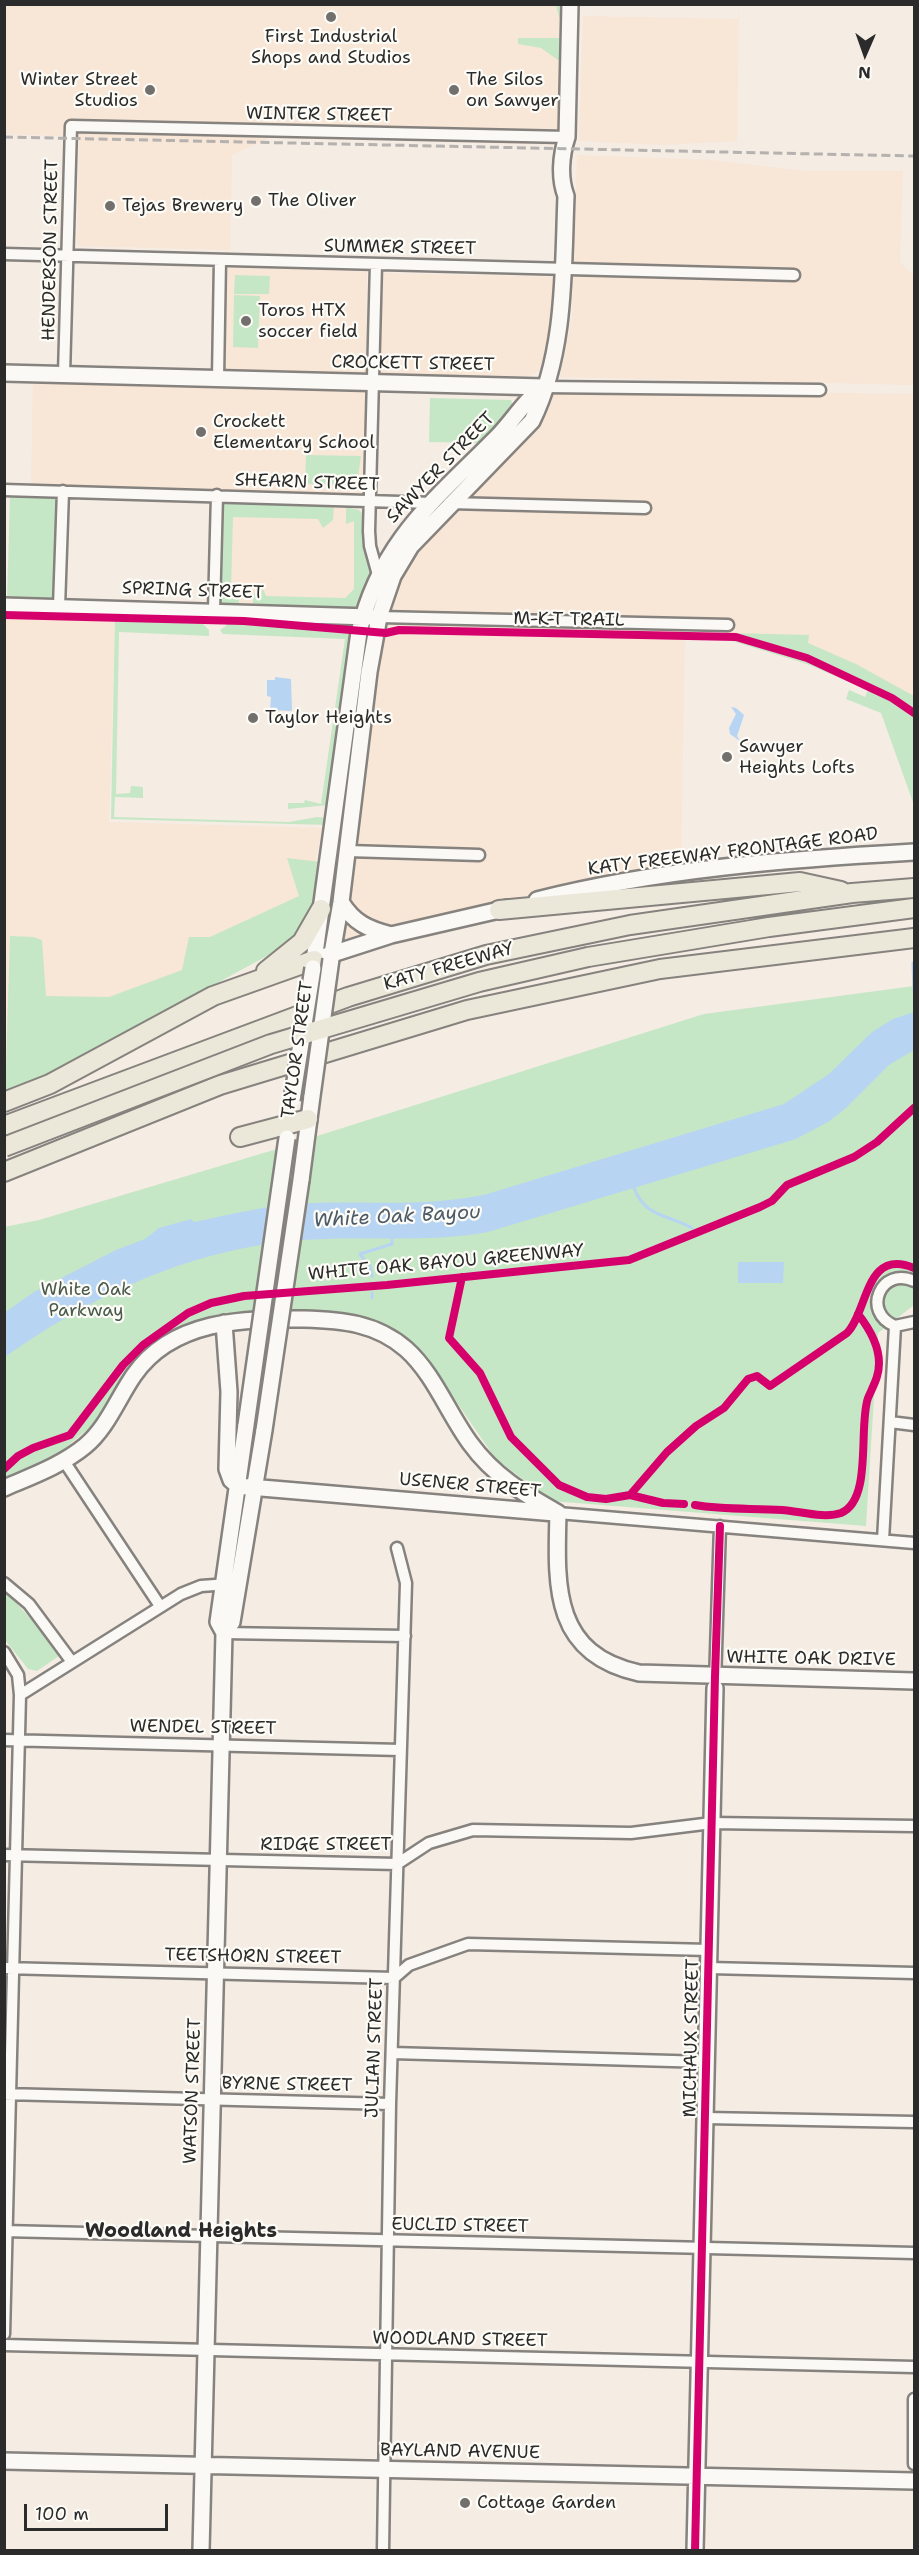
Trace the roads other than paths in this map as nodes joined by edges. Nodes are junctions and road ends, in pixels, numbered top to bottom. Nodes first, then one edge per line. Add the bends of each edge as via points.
1 (570, 4) edge
2 (70, 126) joint
3 (567, 136) junction
4 (4, 254) edge
5 (68, 256) junction
6 (220, 260) junction
7 (376, 264) junction
8 (563, 269) junction
9 (794, 275) dead end
10 (4, 373) edge
11 (64, 374) junction
12 (218, 378) junction
13 (374, 382) junction
14 (544, 387) junction
15 (820, 390) dead end
16 (4, 490) edge
17 (63, 491) junction
18 (217, 495) junction
19 (370, 502) junction
20 (451, 503) junction
21 (430, 504) junction
22 (645, 508) dead end
23 (378, 575) junction
24 (4, 606) edge
25 (59, 607) junction
26 (214, 610) junction
27 (363, 616) junction
28 (380, 617) junction
29 (728, 625) dead end
30 (344, 742) junction
31 (361, 743) junction
32 (348, 851) junction
33 (915, 852) edge
34 (479, 855) dead end
35 (915, 888) edge
36 (854, 893) junction
37 (341, 902) junction
38 (915, 908) edge
39 (321, 909) junction
40 (499, 910) junction
41 (915, 915) edge
42 (858, 918) junction
43 (391, 935) junction
44 (915, 938) edge
45 (322, 960) junction
46 (257, 979) junction
47 (4, 1102) edge
48 (4, 1126) edge
49 (307, 1126) junction
50 (288, 1130) junction
51 (240, 1137) dead end
52 (4, 1147) edge
53 (4, 1172) edge
54 (915, 1281) edge
55 (224, 1323) junction
56 (913, 1323) edge
57 (896, 1326) junction
58 (890, 1422) junction
59 (915, 1425) edge
60 (64, 1461) junction
61 (246, 1487) junction
62 (4, 1488) edge
63 (517, 1490) junction
64 (513, 1510) junction
65 (558, 1513) junction
66 (720, 1526) junction
67 (883, 1540) junction
68 (915, 1543) edge
69 (397, 1548) dead end
70 (4, 1583) edge
71 (230, 1584) junction
72 (160, 1606) junction
73 (224, 1633) junction
74 (405, 1636) junction
75 (4, 1652) edge
76 (72, 1662) junction
77 (915, 1681) edge
78 (715, 1682) junction
79 (20, 1695) junction
80 (4, 1740) edge
81 (19, 1740) junction
82 (222, 1745) junction
83 (400, 1750) junction
84 (712, 1823) junction
85 (915, 1826) edge
86 (4, 1855) edge
87 (16, 1855) junction
88 (220, 1860) junction
89 (397, 1864) junction
90 (709, 1950) junction
91 (9, 1968) edge
92 (709, 1968) junction
93 (216, 1973) junction
94 (915, 1973) edge
95 (394, 1978) junction
96 (392, 2053) junction
97 (707, 2062) junction
98 (7, 2095) edge
99 (213, 2100) junction
100 (390, 2104) junction
101 (706, 2118) junction
102 (915, 2122) edge
103 (6, 2231) edge
104 (208, 2236) junction
105 (387, 2240) junction
106 (702, 2248) junction
107 (915, 2253) edge
108 (4, 2334) edge
109 (4, 2345) edge
110 (206, 2351) junction
111 (387, 2355) junction
112 (699, 2362) junction
113 (915, 2367) edge
114 (915, 2399) edge
115 (4, 2461) edge
116 (915, 2464) edge
117 (204, 2466) junction
118 (385, 2470) junction
119 (697, 2477) junction
120 (915, 2481) edge
121 (201, 2550) edge
122 (383, 2550) edge
123 (695, 2550) edge

1 - 3 street, SAWYER STREET
2 - 3 street, WINTER STREET
2 - 5 street, HENDERSON STREET
3 - 8 street, SAWYER STREET via 563,150
4 - 5 street, SUMMER STREET
5 - 6 street, SUMMER STREET
5 - 11 street, HENDERSON STREET
6 - 7 street, SUMMER STREET
6 - 12 street
7 - 8 street, SUMMER STREET
7 - 13 street
8 - 9 street, SUMMER STREET
8 - 14 street, SAWYER STREET via 558,330
10 - 11 street, CROCKETT STREET
11 - 12 street, CROCKETT STREET
12 - 13 street, CROCKETT STREET
13 - 14 street, CROCKETT STREET
13 - 19 street
14 - 15 street, CROCKETT STREET
14 - 20 street, SAWYER STREET via 532,421
14 - 21 street, SAWYER STREET via 532,395 519,415
16 - 17 street, SHEARN STREET
17 - 18 street, SHEARN STREET
17 - 25 street
18 - 19 street, SHEARN STREET
18 - 26 street
19 - 21 street, SHEARN STREET
19 - 23 street via 370,546
20 - 21 street, SHEARN STREET
20 - 22 street, SHEARN STREET
20 - 28 street, SAWYER STREET via 411,546 393,576
21 - 23 street, SAWYER STREET via 397,541
23 - 27 street, SAWYER STREET
24 - 25 street, SPRING STREET
25 - 26 street, SPRING STREET
26 - 27 street, SPRING STREET
27 - 28 street, SPRING STREET
27 - 30 street, TAYLOR STREET
28 - 29 street
28 - 31 street, TAYLOR STREET
30 - 31 street
30 - 39 street, TAYLOR STREET
31 - 32 street, TAYLOR STREET
32 - 34 street
32 - 37 street, TAYLOR STREET
33 - 40 street, KATY FREEWAY FRONTAGE ROAD via 650,878 569,892
35 - 36 highway, KATY FREEWAY
36 - 40 highway via 800,882
36 - 48 highway, KATY FREEWAY via 554,939 418,974 277,1022
37 - 43 street via 354,921
37 - 45 street, TAYLOR STREET
38 - 42 highway
39 - 45 street, TAYLOR STREET
39 - 46 highway via 302,942
40 - 43 street, KATY FREEWAY FRONTAGE ROAD
41 - 42 highway
42 - 52 highway, bridge via 770,927 588,957 479,982 271,1044
43 - 45 street, KATY FREEWAY FRONTAGE ROAD
44 - 53 highway via 660,969 467,1010 220,1085
45 - 46 highway
45 - 49 street, TAYLOR STREET, bridge
45 - 50 street, TAYLOR STREET, bridge
46 - 47 highway via 213,996 50,1084
49 - 50 highway
49 - 61 street, TAYLOR STREET, bridge via 264,1430
50 - 51 highway
50 - 61 street, TAYLOR STREET, bridge via 246,1425
54 - 57 street via 900,1277 880,1289 876,1304 879,1312
55 - 60 street via 186,1334 158,1351 135,1373 102,1427
55 - 61 street via 229,1392 227,1469 231,1480
55 - 63 street via 249,1319 325,1320 372,1327 385,1334 420,1363 468,1441
56 - 57 street
57 - 58 street
58 - 59 street
58 - 67 street
60 - 62 street
60 - 72 street
61 - 64 street, USENER STREET
61 - 71 street, WATSON STREET
63 - 64 street
63 - 65 street
64 - 65 street, USENER STREET
65 - 66 street, USENER STREET
65 - 78 street, WHITE OAK DRIVE via 559,1594 569,1625 586,1650 610,1666
66 - 67 street, USENER STREET
66 - 78 street, MICHAUX STREET
67 - 68 street, USENER STREET
69 - 74 street, JULIAN STREET via 406,1583
70 - 76 street via 29,1604
71 - 72 street via 201,1586
71 - 73 street, WATSON STREET via 218,1622
72 - 76 street
73 - 74 street
73 - 82 street, WATSON STREET
74 - 83 street, JULIAN STREET
75 - 79 street via 18,1675
76 - 79 street
77 - 78 street, WHITE OAK DRIVE
78 - 84 street, MICHAUX STREET
79 - 81 street
80 - 81 street, WENDEL STREET
81 - 82 street, WENDEL STREET
81 - 87 street
82 - 83 street, WENDEL STREET
82 - 88 street, WATSON STREET
83 - 89 street, JULIAN STREET
84 - 85 street, RIDGE STREET
84 - 89 street, RIDGE STREET via 631,1833 463,1831 429,1843
84 - 90 street, MICHAUX STREET
86 - 87 street, RIDGE STREET
87 - 88 street, RIDGE STREET
87 - 91 street
88 - 89 street, RIDGE STREET
88 - 93 street, WATSON STREET
89 - 95 street, JULIAN STREET
90 - 92 street, MICHAUX STREET
90 - 95 street via 468,1944 409,1965
91 - 93 street, TEETSHORN STREET
91 - 98 street
92 - 94 street
92 - 97 street, MICHAUX STREET
93 - 95 street, TEETSHORN STREET
93 - 99 street, WATSON STREET
95 - 96 street, JULIAN STREET
96 - 97 street
96 - 100 street, JULIAN STREET
97 - 101 street, MICHAUX STREET
98 - 99 street, BYRNE STREET
98 - 103 street
99 - 100 street, BYRNE STREET
99 - 104 street, WATSON STREET
100 - 105 street, JULIAN STREET
101 - 102 street
101 - 106 street, MICHAUX STREET
103 - 104 street, EUCLID STREET
103 - 108 street
104 - 105 street, EUCLID STREET
104 - 110 street, WATSON STREET
105 - 106 street, EUCLID STREET
105 - 111 street, JULIAN STREET
106 - 107 street, EUCLID STREET
106 - 112 street, MICHAUX STREET
109 - 110 street, WOODLAND STREET
110 - 111 street, WOODLAND STREET
110 - 117 street, WATSON STREET
111 - 112 street, WOODLAND STREET
111 - 118 street, JULIAN STREET
112 - 113 street, WOODLAND STREET
112 - 119 street, MICHAUX STREET
114 - 116 street
115 - 117 street, BAYLAND AVENUE
117 - 118 street, BAYLAND AVENUE
117 - 121 street, WATSON STREET
118 - 119 street, BAYLAND AVENUE
118 - 122 street, JULIAN STREET
119 - 120 street, BAYLAND AVENUE
119 - 123 street, MICHAUX STREET

